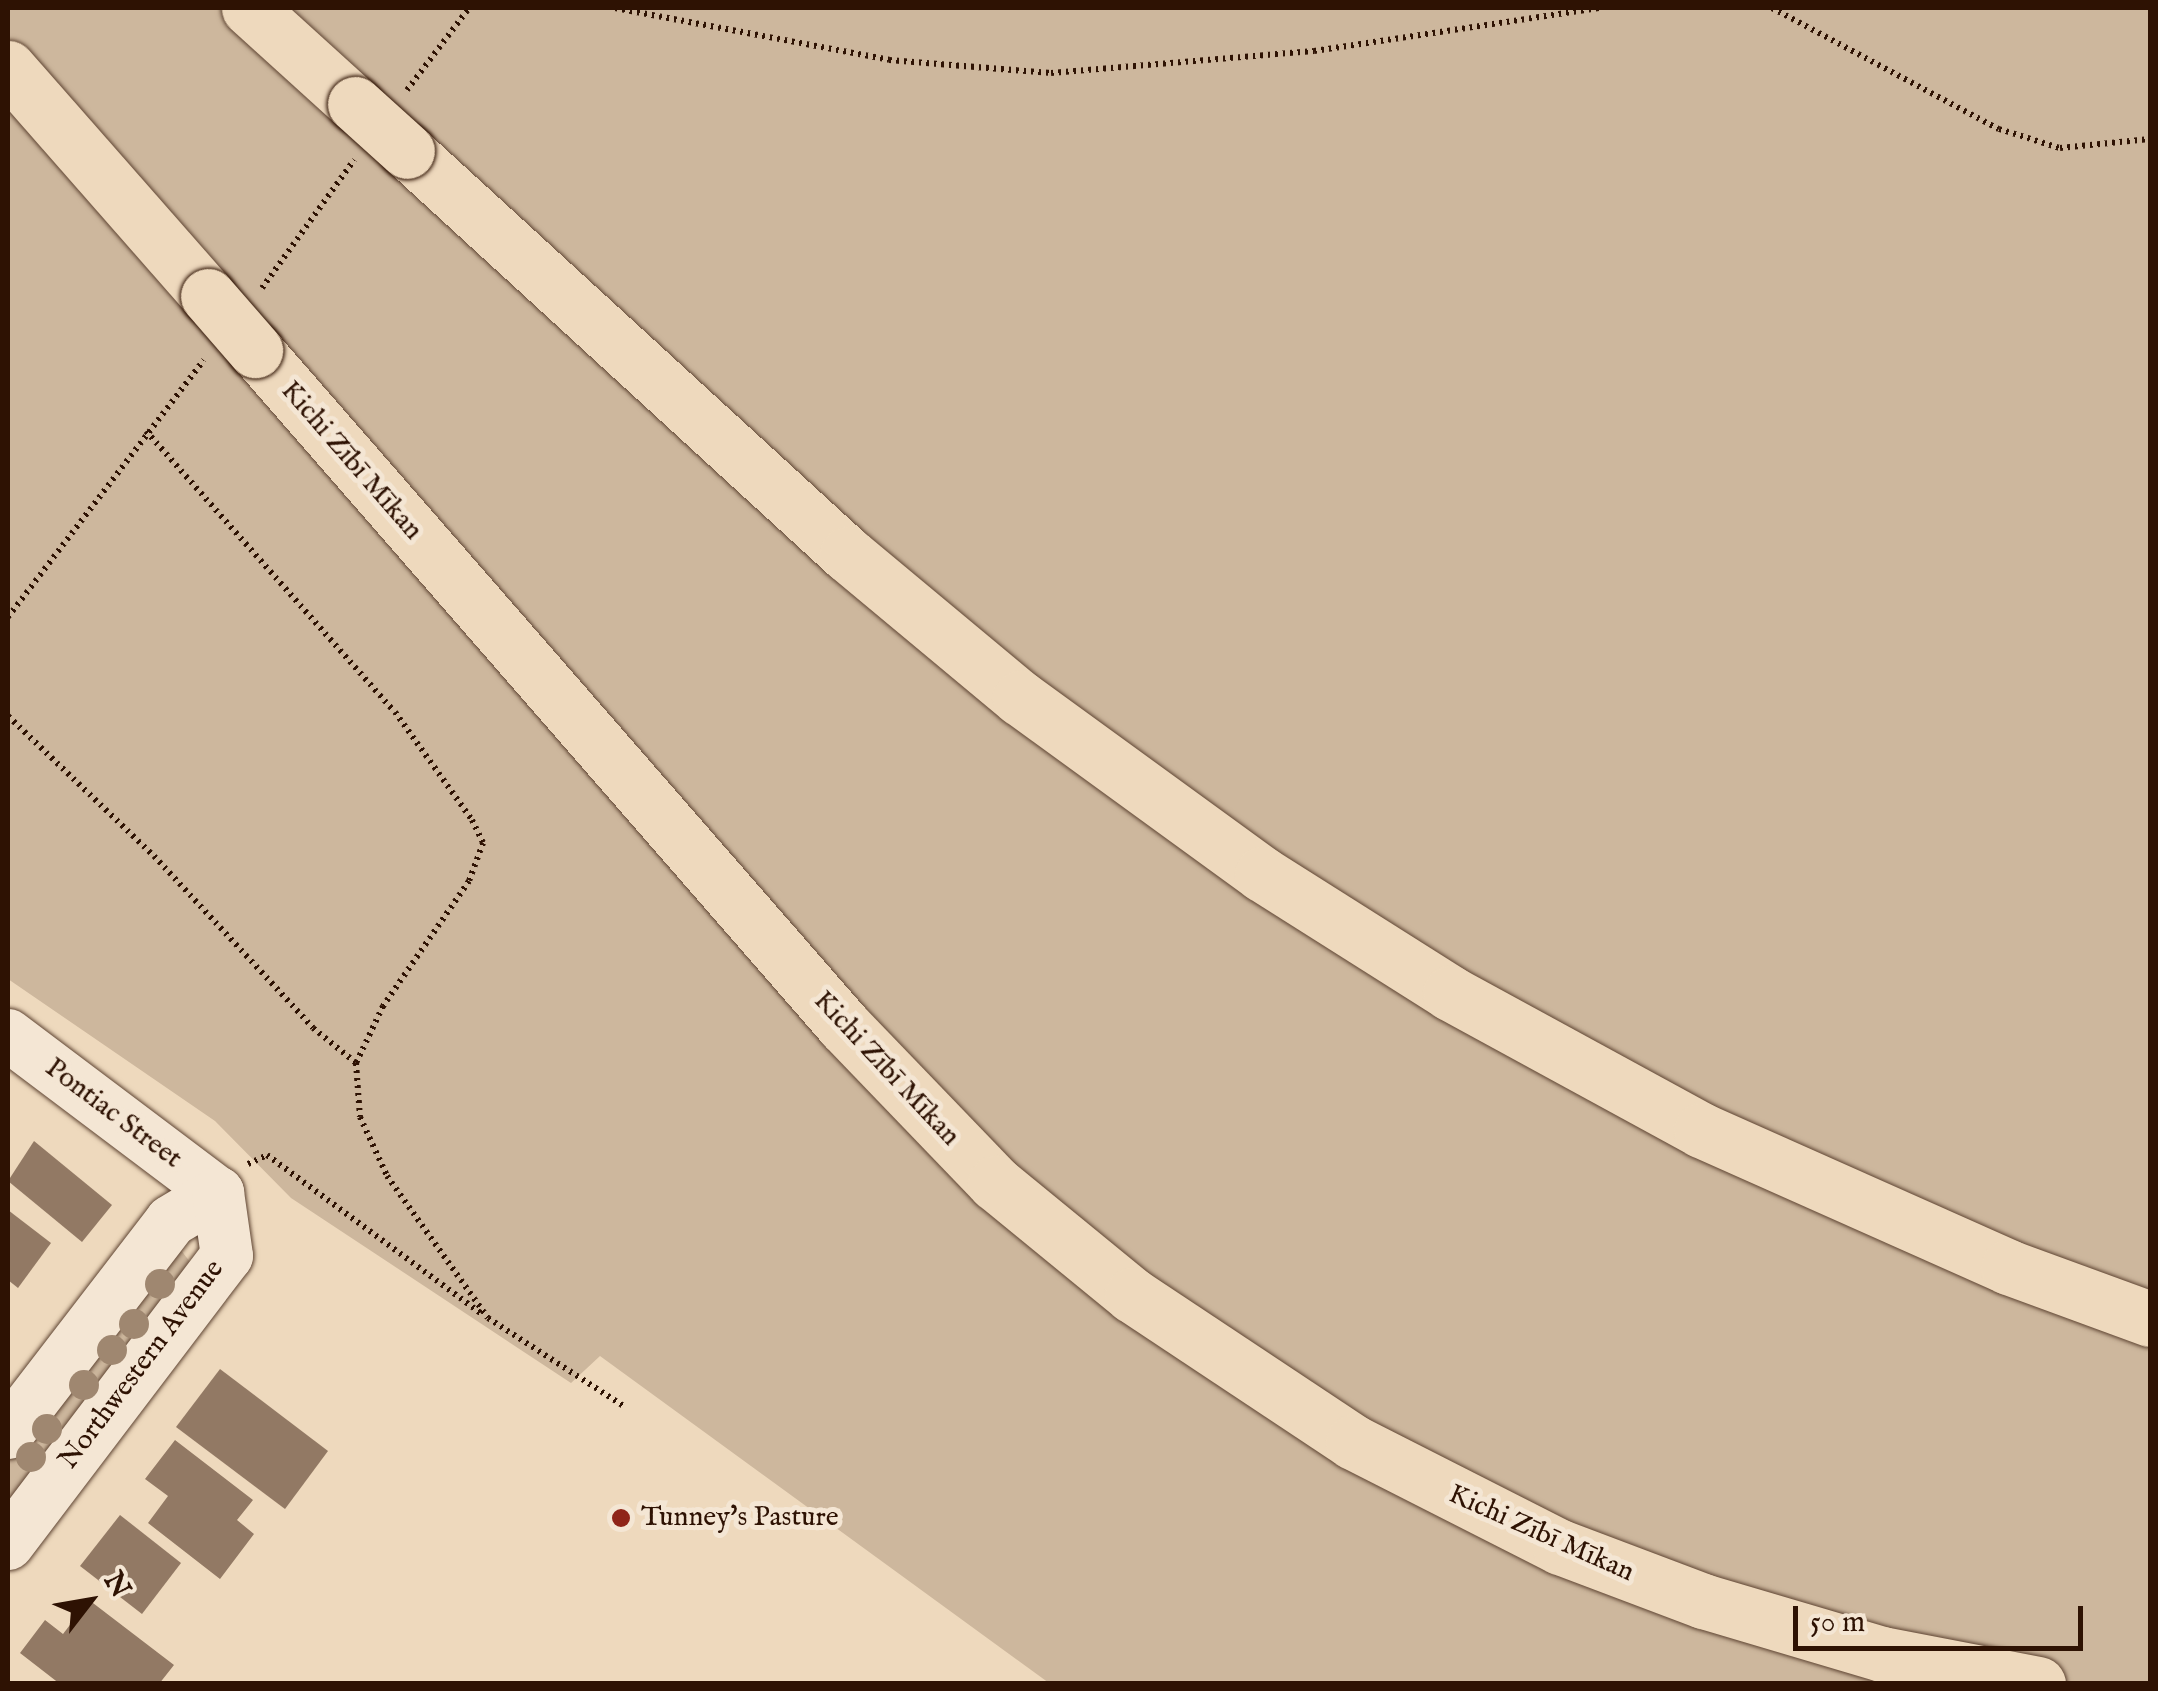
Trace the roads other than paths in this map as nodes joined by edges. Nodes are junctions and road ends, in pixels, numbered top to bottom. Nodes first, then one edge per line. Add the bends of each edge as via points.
1 (249, 8) edge
2 (8, 68) edge
3 (8, 1035) edge
4 (218, 1192) junction
5 (2150, 1319) edge
6 (8, 1433) edge
7 (8, 1544) edge
8 (2038, 1684) edge

1 - 5 highway via 847,554 1020,698 1262,874 1450,993 1702,1130 2008,1268
2 - 8 highway, Kichi Zībī Mīkan, bridge via 232,295 231,352 844,1026 995,1182 1132,1295 1367,1450 1560,1547 1703,1602 1882,1654
3 - 4 street, Pontiac Street
4 - 6 street via 171,1221
4 - 7 street, Northwestern Avenue via 227,1256

